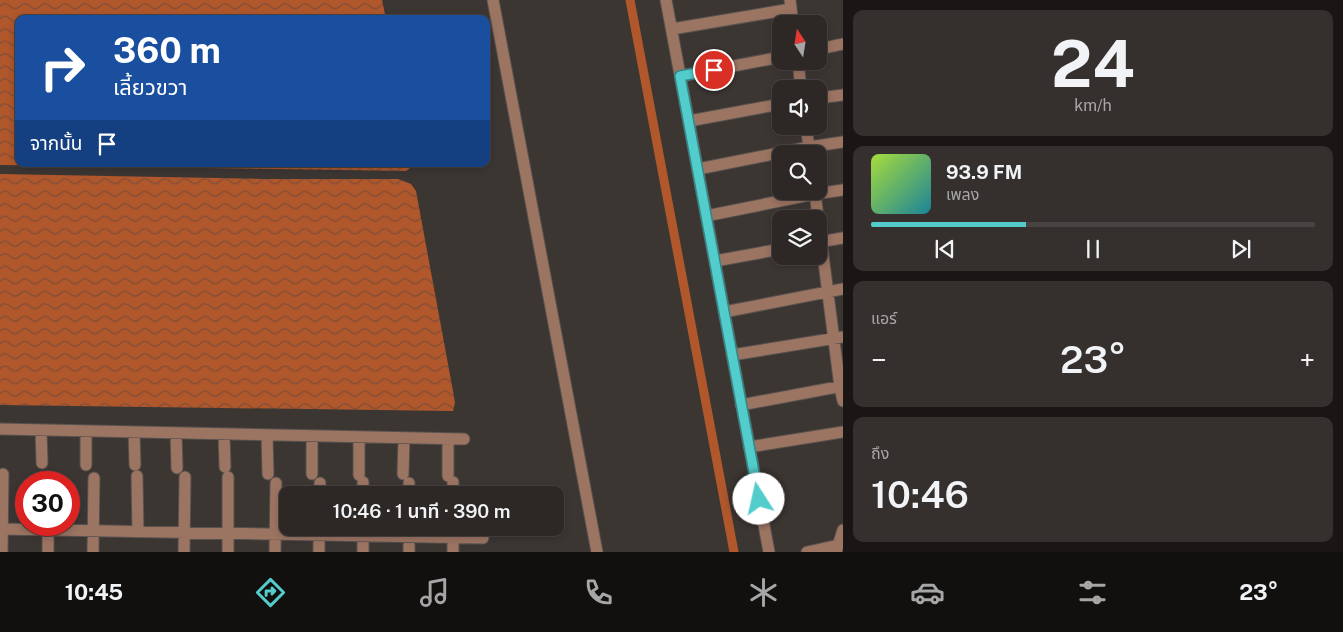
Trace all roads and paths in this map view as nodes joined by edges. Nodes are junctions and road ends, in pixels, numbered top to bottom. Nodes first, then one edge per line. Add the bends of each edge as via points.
1 (493, 0) edge
2 (666, 0) edge
3 (792, 3) edge
4 (672, 29) junction
5 (843, 44) edge
6 (828, 47) edge
7 (772, 59) edge
8 (680, 76) junction
9 (843, 95) edge
10 (827, 97) edge
11 (772, 106) edge
12 (689, 121) junction
13 (843, 142) edge
14 (827, 146) edge
15 (772, 156) edge
16 (698, 169) junction
17 (843, 190) edge
18 (827, 192) edge
19 (782, 200) edge
20 (706, 216) junction
21 (843, 238) edge
22 (827, 241) edge
23 (772, 251) edge
24 (715, 261) junction
25 (824, 265) edge
26 (843, 289) edge
27 (828, 292) junction
28 (724, 312) junction
29 (838, 337) edge
30 (732, 355) junction
31 (842, 386) edge
32 (843, 401) edge
33 (741, 405) junction
34 (0, 429) edge
35 (41, 430) junction
36 (86, 431) junction
37 (134, 432) junction
38 (843, 432) edge
39 (176, 433) junction
40 (224, 434) junction
41 (268, 435) junction
42 (312, 436) junction
43 (359, 437) junction
44 (404, 438) junction
45 (448, 439) junction
46 (464, 439) dead end
47 (749, 447) junction
48 (42, 463) dead end
49 (86, 465) dead end
50 (178, 468) dead end
51 (3, 474) dead end
52 (185, 477) dead end
53 (94, 478) dead end
54 (317, 484) edge
55 (362, 486) edge
56 (407, 486) edge
57 (451, 486) edge
58 (15, 529) edge
59 (1, 530) edge
60 (80, 530) edge
61 (843, 530) edge
62 (93, 531) junction
63 (138, 532) junction
64 (184, 533) junction
65 (229, 534) junction
66 (275, 534) junction
67 (279, 534) edge
68 (48, 536) edge
69 (319, 536) edge
70 (363, 536) edge
71 (409, 536) edge
72 (453, 536) edge
73 (471, 536) edge
74 (483, 538) dead end
75 (838, 549) edge
76 (2, 552) edge
77 (48, 552) edge
78 (93, 552) edge
79 (184, 552) edge
80 (228, 552) edge
81 (275, 552) edge
82 (319, 552) edge
83 (363, 552) edge
84 (409, 552) edge
85 (453, 552) edge
86 (597, 552) edge
87 (769, 552) edge
88 (807, 552) edge

1 - 86 street
2 - 4 street
3 - 4 street
4 - 8 street
5 - 6 street
7 - 8 street
8 - 12 street
9 - 10 street
11 - 12 street
12 - 16 street
13 - 14 street
15 - 16 street
16 - 20 street
17 - 18 street
19 - 20 street
20 - 24 street
21 - 22 street
23 - 24 street
24 - 28 street
25 - 27 street
26 - 27 street
27 - 28 street
27 - 29 street
28 - 30 street
29 - 30 street
29 - 31 street
30 - 33 street
31 - 32 street
31 - 33 street
33 - 47 street
34 - 35 street
35 - 36 street
35 - 48 street
36 - 37 street
36 - 49 street
37 - 39 street
37 - 63 street
38 - 47 street
39 - 40 street
39 - 50 street
40 - 41 street
40 - 65 street
41 - 42 street
41 - 66 street
42 - 43 street
42 - 54 street
43 - 44 street
43 - 55 street
44 - 45 street
44 - 56 street
45 - 46 street
45 - 57 street
47 - 87 street
51 - 59 street
52 - 64 street
53 - 62 street
58 - 59 street
59 - 76 street
60 - 62 street
61 - 75 street
62 - 63 street
62 - 78 street
63 - 64 street
64 - 65 street
64 - 79 street
65 - 66 street
65 - 80 street
66 - 67 street
66 - 81 street
68 - 77 street
69 - 82 street
70 - 83 street
71 - 84 street
72 - 85 street
73 - 74 street
75 - 88 street

